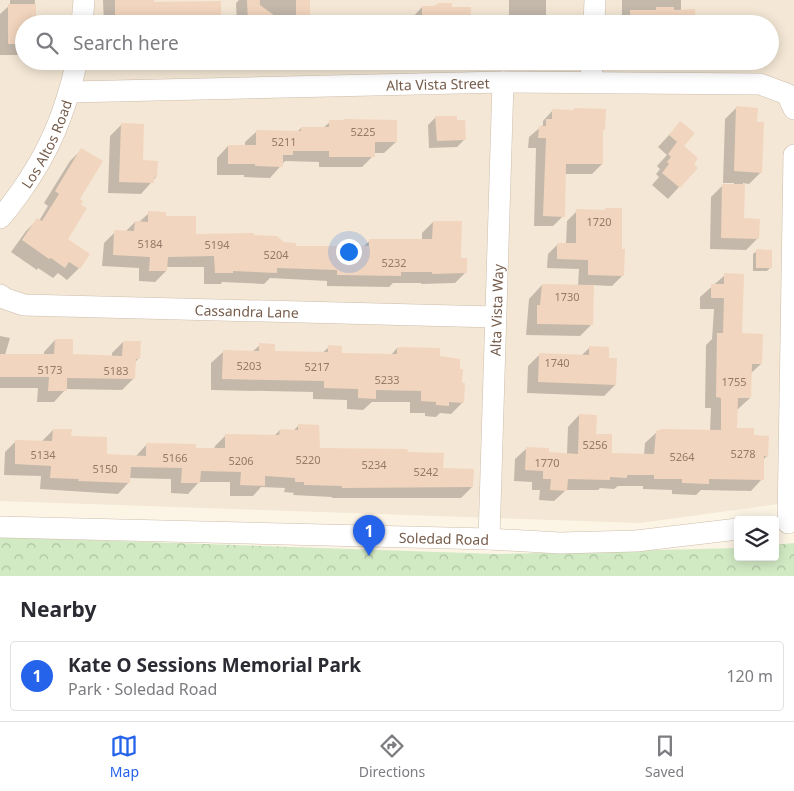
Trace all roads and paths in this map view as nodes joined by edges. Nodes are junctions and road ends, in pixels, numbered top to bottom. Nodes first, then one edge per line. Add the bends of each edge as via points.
1 (84, 0) edge
2 (595, 0) edge
3 (83, 15) edge
4 (594, 15) edge
5 (75, 70) edge
6 (592, 72) edge
7 (503, 82) junction
8 (70, 92) junction
9 (794, 109) edge
10 (794, 155) edge
11 (0, 218) edge
12 (0, 295) edge
13 (496, 317) junction
14 (786, 524) edge
15 (0, 527) edge
16 (734, 529) edge
17 (488, 539) junction

1 - 3 street
2 - 4 street
5 - 8 street, Los Altos Road
6 - 7 street, Alta Vista Street
6 - 9 street, Alta Vista Street via 760,84 787,94
7 - 8 street, Alta Vista Street
7 - 13 street, Alta Vista Way
8 - 11 street, Los Altos Road via 53,138 31,178
10 - 14 street
12 - 13 street, Cassandra Lane via 24,304
13 - 17 street, Alta Vista Way
15 - 17 street, Soledad Road
16 - 17 street, Soledad Road via 636,541 560,543

